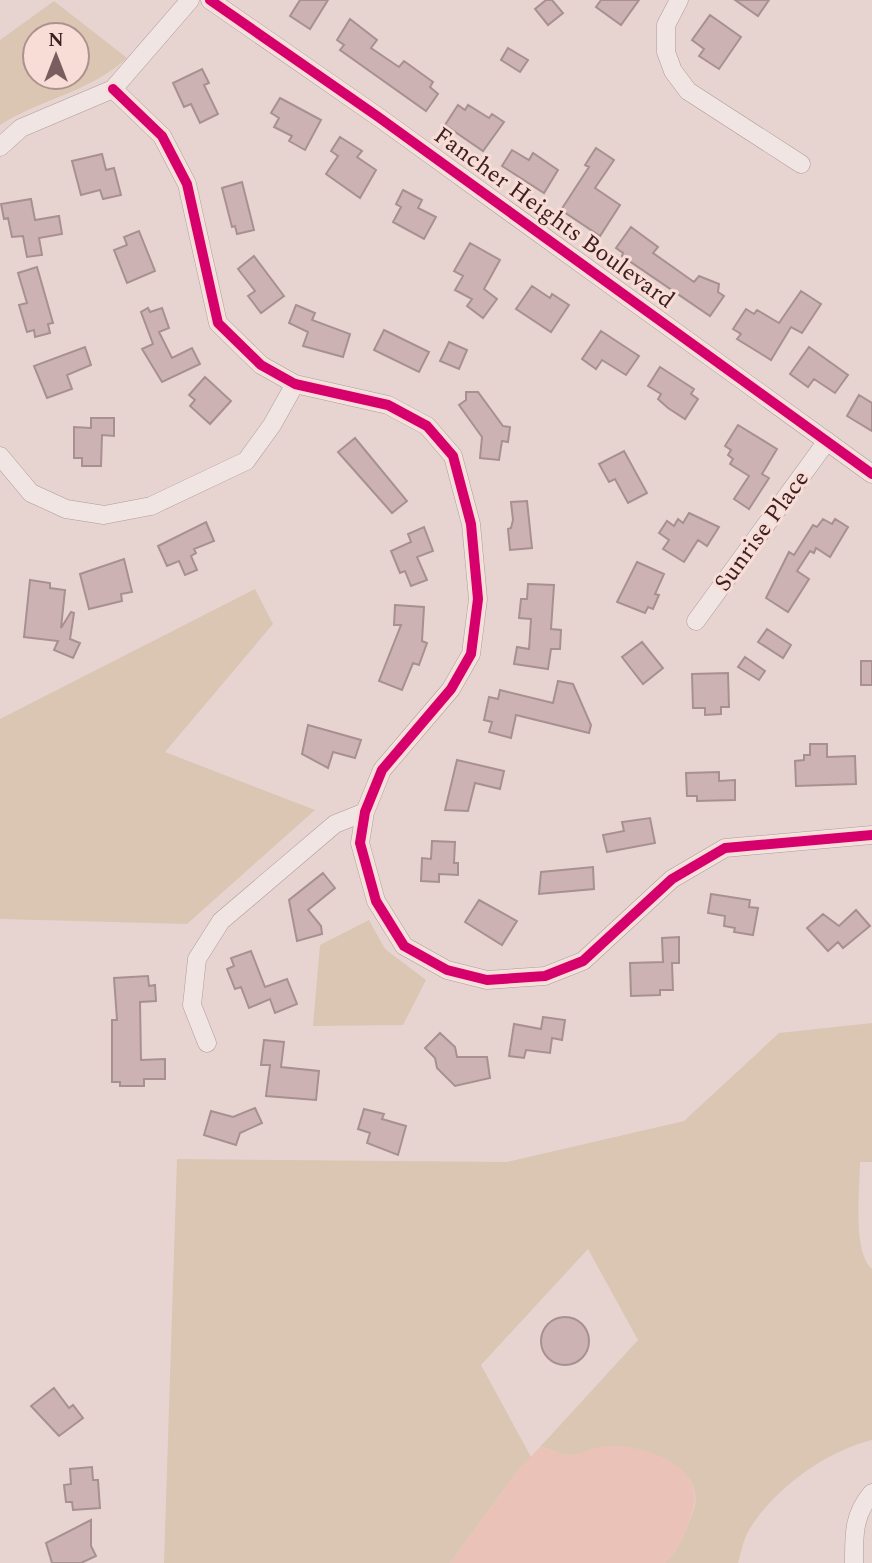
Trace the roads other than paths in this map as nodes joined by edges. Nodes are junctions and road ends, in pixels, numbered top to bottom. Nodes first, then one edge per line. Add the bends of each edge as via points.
1 (190, 0) edge
2 (210, 0) edge
3 (678, 0) edge
4 (113, 89) junction
5 (0, 147) edge
6 (801, 164) dead end
7 (295, 384) junction
8 (827, 441) junction
9 (0, 456) edge
10 (872, 474) edge
11 (696, 621) dead end
12 (365, 812) junction
13 (872, 835) edge
14 (207, 1043) dead end
15 (872, 1493) edge
16 (854, 1563) edge

1 - 4 street
2 - 8 street, Fancher Heights Boulevard
3 - 6 street via 666,25 666,52 673,71 688,91
4 - 5 street via 22,128
4 - 7 street via 162,136 187,184 218,323 261,365
7 - 9 street via 246,461 151,506 104,515 66,509 31,493
7 - 12 street via 388,405 427,426 453,456 471,523 478,599 471,654 451,689 382,770
8 - 10 street, Fancher Heights Boulevard
8 - 11 street, Sunrise Place
12 - 13 street via 360,843 376,901 404,946 447,970 488,980 545,976 583,961 672,879 725,848
12 - 14 street via 335,824 221,921 197,959 192,1005
15 - 16 street via 860,1507 855,1525

